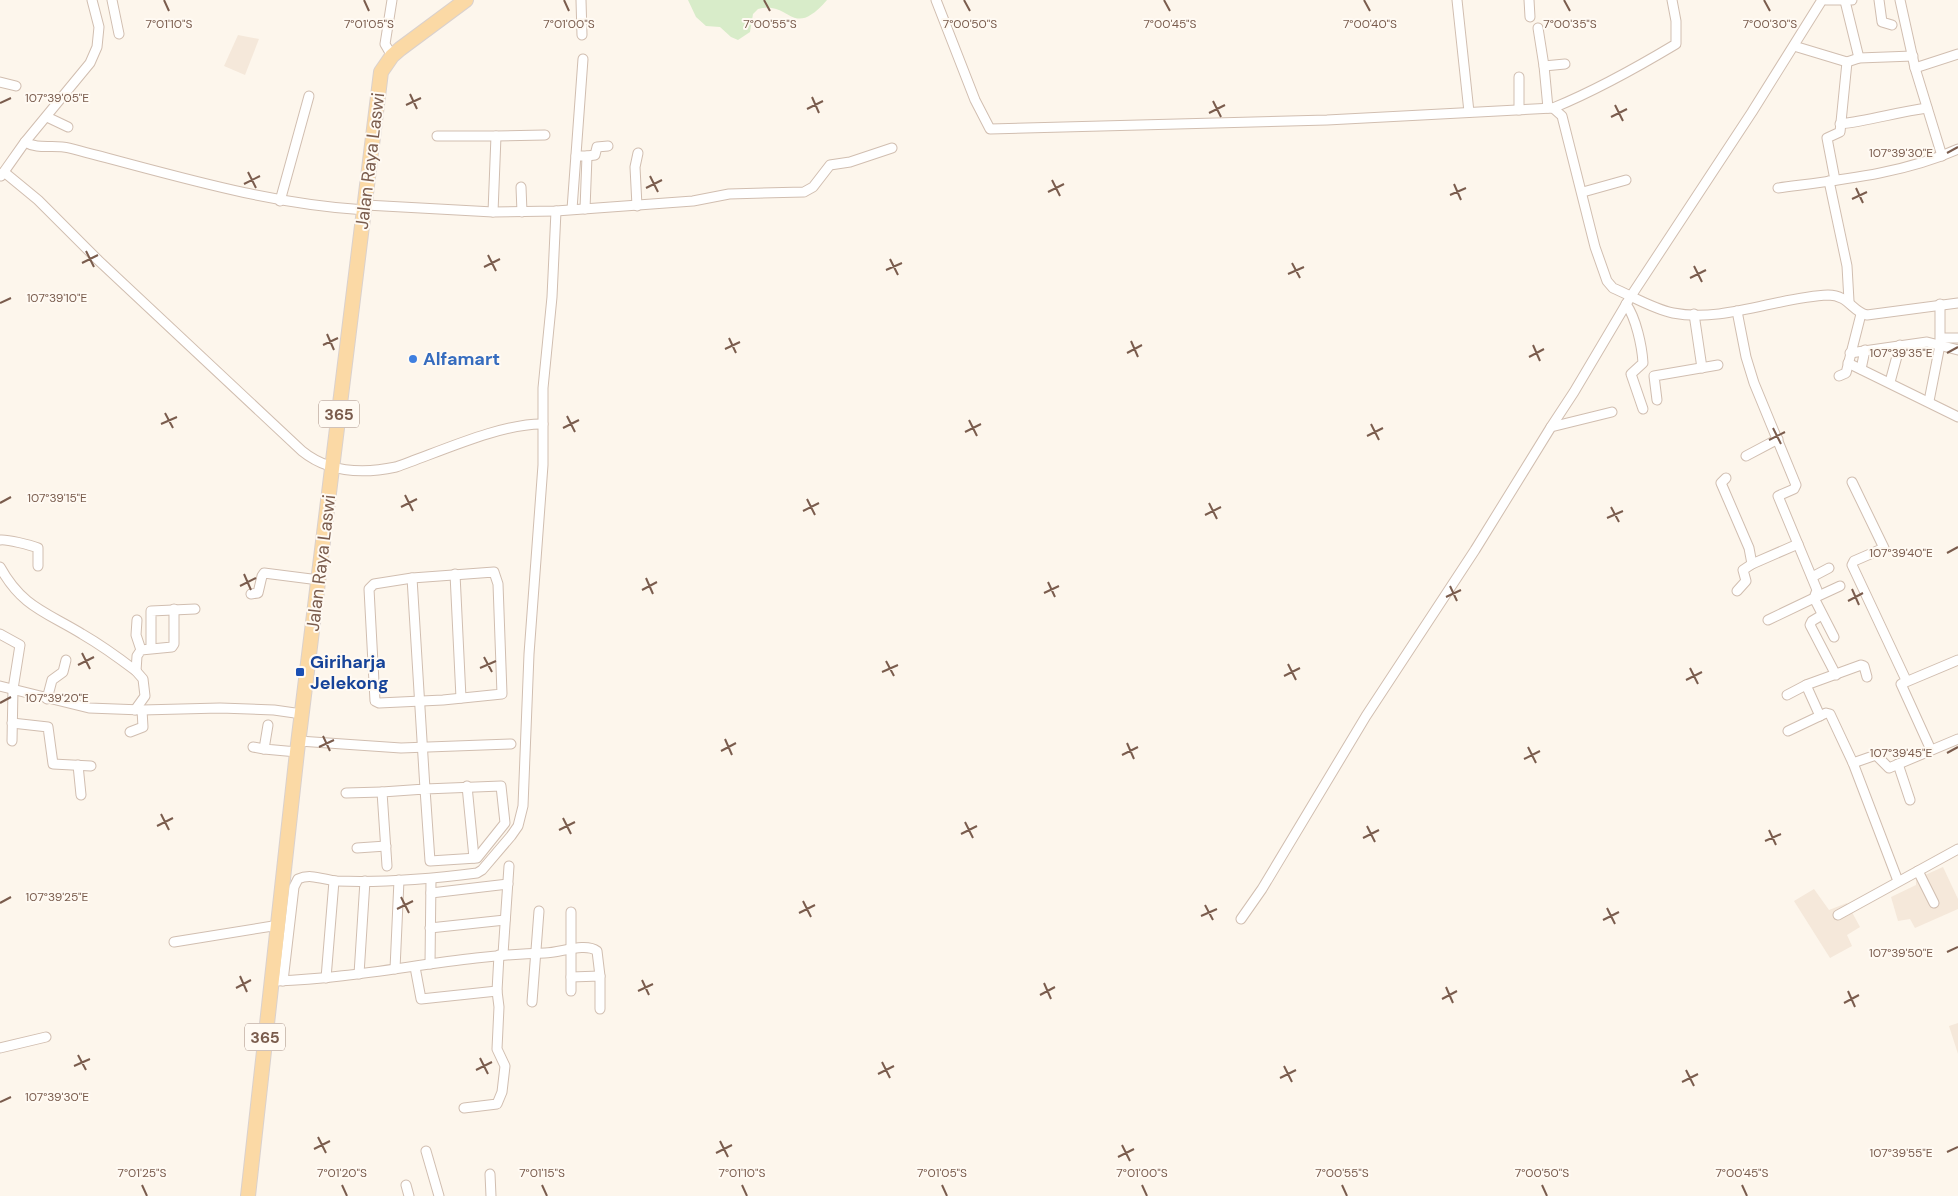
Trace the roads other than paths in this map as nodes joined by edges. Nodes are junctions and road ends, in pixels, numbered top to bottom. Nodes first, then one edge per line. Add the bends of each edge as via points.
1 (92, 0) edge
2 (112, 0) edge
3 (392, 0) edge
4 (466, 0) edge
5 (581, 0) edge
6 (936, 0) edge
7 (1457, 0) edge
8 (1529, 0) edge
9 (1672, 0) edge
10 (1822, 0) edge
11 (1826, 0) edge
12 (1880, 0) edge
13 (1900, 0) edge
14 (1848, 1) edge
15 (1530, 17) dead end
16 (1892, 25) dead end
17 (1538, 28) dead end
18 (119, 34) dead end
19 (582, 35) dead end
20 (1794, 46) junction
21 (388, 49) junction
22 (1958, 54) edge
23 (1913, 56) junction
24 (1859, 58) junction
25 (583, 60) dead end
26 (1847, 62) junction
27 (1565, 64) dead end
28 (1544, 66) junction
29 (1915, 68) junction
30 (1519, 76) dead end
31 (0, 82) edge
32 (16, 86) dead end
33 (309, 96) dead end
34 (1551, 108) junction
35 (1927, 108) junction
36 (1519, 110) junction
37 (1468, 112) junction
38 (47, 117) junction
39 (1840, 124) junction
40 (68, 127) dead end
41 (546, 135) dead end
42 (437, 136) dead end
43 (496, 136) junction
44 (25, 142) junction
45 (608, 146) dead end
46 (892, 148) dead end
47 (1958, 149) edge
48 (638, 152) dead end
49 (576, 156) junction
50 (587, 156) junction
51 (1942, 156) junction
52 (2, 174) edge
53 (1626, 180) dead end
54 (1832, 181) junction
55 (521, 187) dead end
56 (1778, 188) dead end
57 (1583, 192) junction
58 (282, 202) junction
59 (637, 206) junction
60 (572, 209) junction
61 (585, 209) junction
62 (365, 210) junction
63 (556, 211) junction
64 (493, 212) junction
65 (522, 212) junction
66 (1628, 300) junction
67 (1849, 301) junction
68 (1958, 303) edge
69 (1940, 304) junction
70 (1737, 311) junction
71 (1694, 314) junction
72 (1861, 314) junction
73 (1958, 338) edge
74 (1940, 342) junction
75 (1900, 345) junction
76 (1865, 350) junction
77 (1958, 350) edge
78 (1849, 358) junction
79 (1718, 365) dead end
80 (1702, 368) junction
81 (1861, 369) junction
82 (1839, 376) dead end
83 (1890, 382) junction
84 (1657, 400) dead end
85 (1929, 401) junction
86 (1643, 409) dead end
87 (1612, 412) dead end
88 (1958, 416) edge
89 (543, 424) junction
90 (1551, 427) junction
91 (1778, 439) junction
92 (1746, 456) dead end
93 (332, 467) junction
94 (1726, 478) dead end
95 (1852, 482) dead end
96 (0, 540) edge
97 (1798, 544) junction
98 (1752, 564) junction
99 (38, 566) dead end
100 (0, 567) edge
101 (1829, 568) dead end
102 (455, 574) junction
103 (1812, 577) junction
104 (412, 578) junction
105 (319, 580) junction
106 (1840, 586) dead end
107 (1737, 591) dead end
108 (251, 594) dead end
109 (1814, 598) junction
110 (174, 609) junction
111 (195, 609) dead end
112 (1822, 615) junction
113 (137, 620) dead end
114 (1768, 620) dead end
115 (0, 634) edge
116 (1834, 637) dead end
117 (152, 648) junction
118 (141, 650) junction
119 (66, 660) dead end
120 (1958, 660) edge
121 (136, 671) junction
122 (1836, 675) junction
123 (1867, 677) dead end
124 (1906, 680) junction
125 (1806, 685) junction
126 (0, 686) edge
127 (13, 689) junction
128 (1787, 695) dead end
129 (461, 698) junction
130 (47, 699) junction
131 (420, 702) junction
132 (139, 710) junction
133 (302, 714) junction
134 (1820, 716) junction
135 (12, 723) junction
136 (268, 725) dead end
137 (1788, 731) dead end
138 (130, 732) dead end
139 (1958, 739) edge
140 (12, 741) dead end
141 (511, 744) dead end
142 (421, 745) junction
143 (298, 746) junction
144 (253, 747) dead end
145 (264, 749) junction
146 (1931, 750) junction
147 (1853, 763) junction
148 (1898, 764) junction
149 (78, 765) junction
150 (91, 766) dead end
151 (468, 786) junction
152 (425, 789) junction
153 (382, 792) junction
154 (346, 793) dead end
155 (81, 795) dead end
156 (1910, 800) dead end
157 (386, 846) junction
158 (357, 848) dead end
159 (1958, 849) edge
160 (474, 858) junction
161 (388, 866) dead end
162 (509, 866) dead end
163 (1918, 871) junction
164 (431, 879) junction
165 (399, 880) junction
166 (334, 881) junction
167 (366, 881) junction
168 (1898, 881) junction
169 (508, 884) junction
170 (431, 893) junction
171 (1934, 903) dead end
172 (539, 911) dead end
173 (570, 912) dead end
174 (1838, 915) dead end
175 (1241, 919) dead end
176 (505, 920) junction
177 (279, 926) junction
178 (430, 928) junction
179 (174, 942) dead end
180 (570, 950) junction
181 (538, 953) junction
182 (501, 955) junction
183 (430, 964) junction
184 (415, 966) junction
185 (395, 968) junction
186 (359, 974) junction
187 (279, 975) junction
188 (600, 976) junction
189 (571, 977) junction
190 (326, 978) junction
191 (497, 991) junction
192 (571, 991) dead end
193 (532, 1002) dead end
194 (600, 1009) dead end
195 (46, 1037) dead end
196 (0, 1048) edge
197 (464, 1108) dead end
198 (426, 1151) dead end
199 (490, 1174) dead end
200 (406, 1185) dead end
201 (248, 1196) edge
202 (409, 1196) edge
203 (439, 1196) edge
204 (491, 1196) edge

1 - 38 street via 99,27 97,47 90,64
2 - 18 street
3 - 21 street
4 - 21 main road, Jalan Raya Laswi / 365
5 - 19 street
6 - 37 street via 975,100 990,129 1327,120
7 - 37 street
8 - 15 street
9 - 34 street via 1676,44 1590,93
10 - 20 street
11 - 14 street
12 - 16 street via 1882,22
13 - 23 street
14 - 24 street
17 - 28 street
20 - 26 street
20 - 66 street
21 - 62 main road, Jalan Raya Laswi / 365 via 381,72
22 - 29 street
23 - 24 street
23 - 29 street
24 - 26 street
25 - 49 street
26 - 39 street
27 - 28 street
28 - 34 street
29 - 35 street
30 - 36 street
31 - 32 street
33 - 58 street
34 - 36 street
34 - 57 street via 1562,116
35 - 39 street
35 - 51 street
36 - 37 street
38 - 40 street
38 - 44 street
39 - 54 street via 1839,133 1826,138
41 - 43 street
42 - 43 street
43 - 64 street
44 - 52 street
44 - 58 street via 34,147 62,147
45 - 50 street via 596,147 595,155
46 - 59 street via 850,162 832,164 813,187 804,192 729,194
47 - 51 street
48 - 59 street via 635,167
49 - 50 street
49 - 60 street
50 - 61 street
51 - 54 street
52 - 93 street via 38,200 302,451
53 - 57 street
54 - 56 street
54 - 67 street via 1848,266
55 - 65 street
57 - 66 street via 1607,281
58 - 62 street
59 - 61 street
60 - 61 street
60 - 63 street
62 - 64 street
62 - 93 main road, Jalan Raya Laswi / 365
63 - 65 street
63 - 89 street
64 - 65 street
66 - 71 street via 1671,312
66 - 86 street via 1643,363 1631,374
66 - 90 street
67 - 70 street via 1829,295
67 - 72 street
68 - 69 street
69 - 72 street
69 - 74 street
70 - 71 street
70 - 91 street via 1750,369
71 - 80 street
72 - 78 street
73 - 74 street
74 - 75 street
74 - 77 street
74 - 85 street
75 - 76 street
75 - 83 street
76 - 78 street
76 - 81 street
78 - 81 street
78 - 82 street via 1846,374
79 - 80 street
80 - 84 street via 1654,376
81 - 83 street
83 - 85 street
85 - 88 street
87 - 90 street
89 - 93 street via 506,428 380,471
89 - 164 street via 523,806 518,826 482,870
90 - 175 street
91 - 92 street
91 - 97 street via 1796,485 1778,496
93 - 105 main road, Jalan Raya Laswi / 365
94 - 98 street via 1721,483 1749,548
95 - 124 street via 1884,548 1852,565
96 - 99 street via 8,539 15,544 38,548
97 - 98 street
97 - 103 street
98 - 107 street via 1743,570 1746,581
100 - 121 street via 28,604 83,634
101 - 103 street
102 - 104 street
102 - 129 street
102 - 129 street via 494,572 496,576 503,689 498,695
103 - 109 street via 1816,590
104 - 131 street
104 - 131 street via 374,584 369,589 373,697 380,703
105 - 108 street via 264,573 260,591
105 - 133 main road, Jalan Raya Laswi / 365
106 - 109 street
109 - 112 street
109 - 114 street
110 - 111 street
110 - 117 street via 174,644 172,647
110 - 117 street via 151,611
112 - 116 street
112 - 122 street via 1810,625
113 - 118 street via 136,635
115 - 127 street via 20,645
117 - 118 street
118 - 121 street via 137,656
119 - 130 street via 64,670 50,684
120 - 124 street
121 - 132 street via 143,679 145,696
122 - 123 street via 1861,665
122 - 125 street
124 - 146 street via 1901,686
125 - 128 street
125 - 134 street
126 - 127 street
127 - 130 street
127 - 135 street
129 - 131 street
130 - 132 street via 89,708
131 - 142 street
132 - 133 street via 220,708
132 - 138 street via 143,727
133 - 143 main road, Jalan Raya Laswi / 365
134 - 137 street
134 - 147 street via 1830,714
135 - 140 street
135 - 149 street via 48,726 52,763
136 - 145 street
139 - 146 street
141 - 142 street
142 - 143 street via 401,748 331,744
142 - 152 street
143 - 145 street
143 - 177 main road, Jalan Raya Laswi / 365
144 - 145 street
146 - 148 street
147 - 148 street via 1876,755 1886,767
147 - 168 street
148 - 156 street
149 - 150 street
149 - 155 street
151 - 152 street
151 - 160 street
151 - 160 street via 503,787 506,816 493,840
152 - 153 street
152 - 160 street via 430,861
153 - 154 street
153 - 157 street
157 - 158 street
157 - 161 street
159 - 163 street
162 - 169 street
163 - 168 street
163 - 171 street
164 - 165 street
164 - 170 street
165 - 167 street
165 - 185 street
166 - 167 street
166 - 187 street via 306,877 295,882
166 - 190 street
167 - 186 street
168 - 174 street
169 - 170 street
169 - 176 street
170 - 178 street
172 - 181 street
173 - 180 street
176 - 178 street
176 - 182 street
177 - 179 street
177 - 187 main road, Jalan Raya Laswi / 365
178 - 183 street
180 - 181 street
180 - 188 street via 586,948 597,952
180 - 189 street
181 - 182 street
181 - 193 street
182 - 183 street
182 - 191 street
183 - 184 street
184 - 185 street
184 - 191 street via 421,999
185 - 186 street
186 - 190 street
187 - 190 street
187 - 201 main road, Jalan Raya Laswi / 365
188 - 189 street
188 - 194 street
189 - 192 street
191 - 197 street via 497,1049 504,1066 502,1092 494,1105
195 - 196 street
198 - 203 street
199 - 204 street
200 - 202 street

